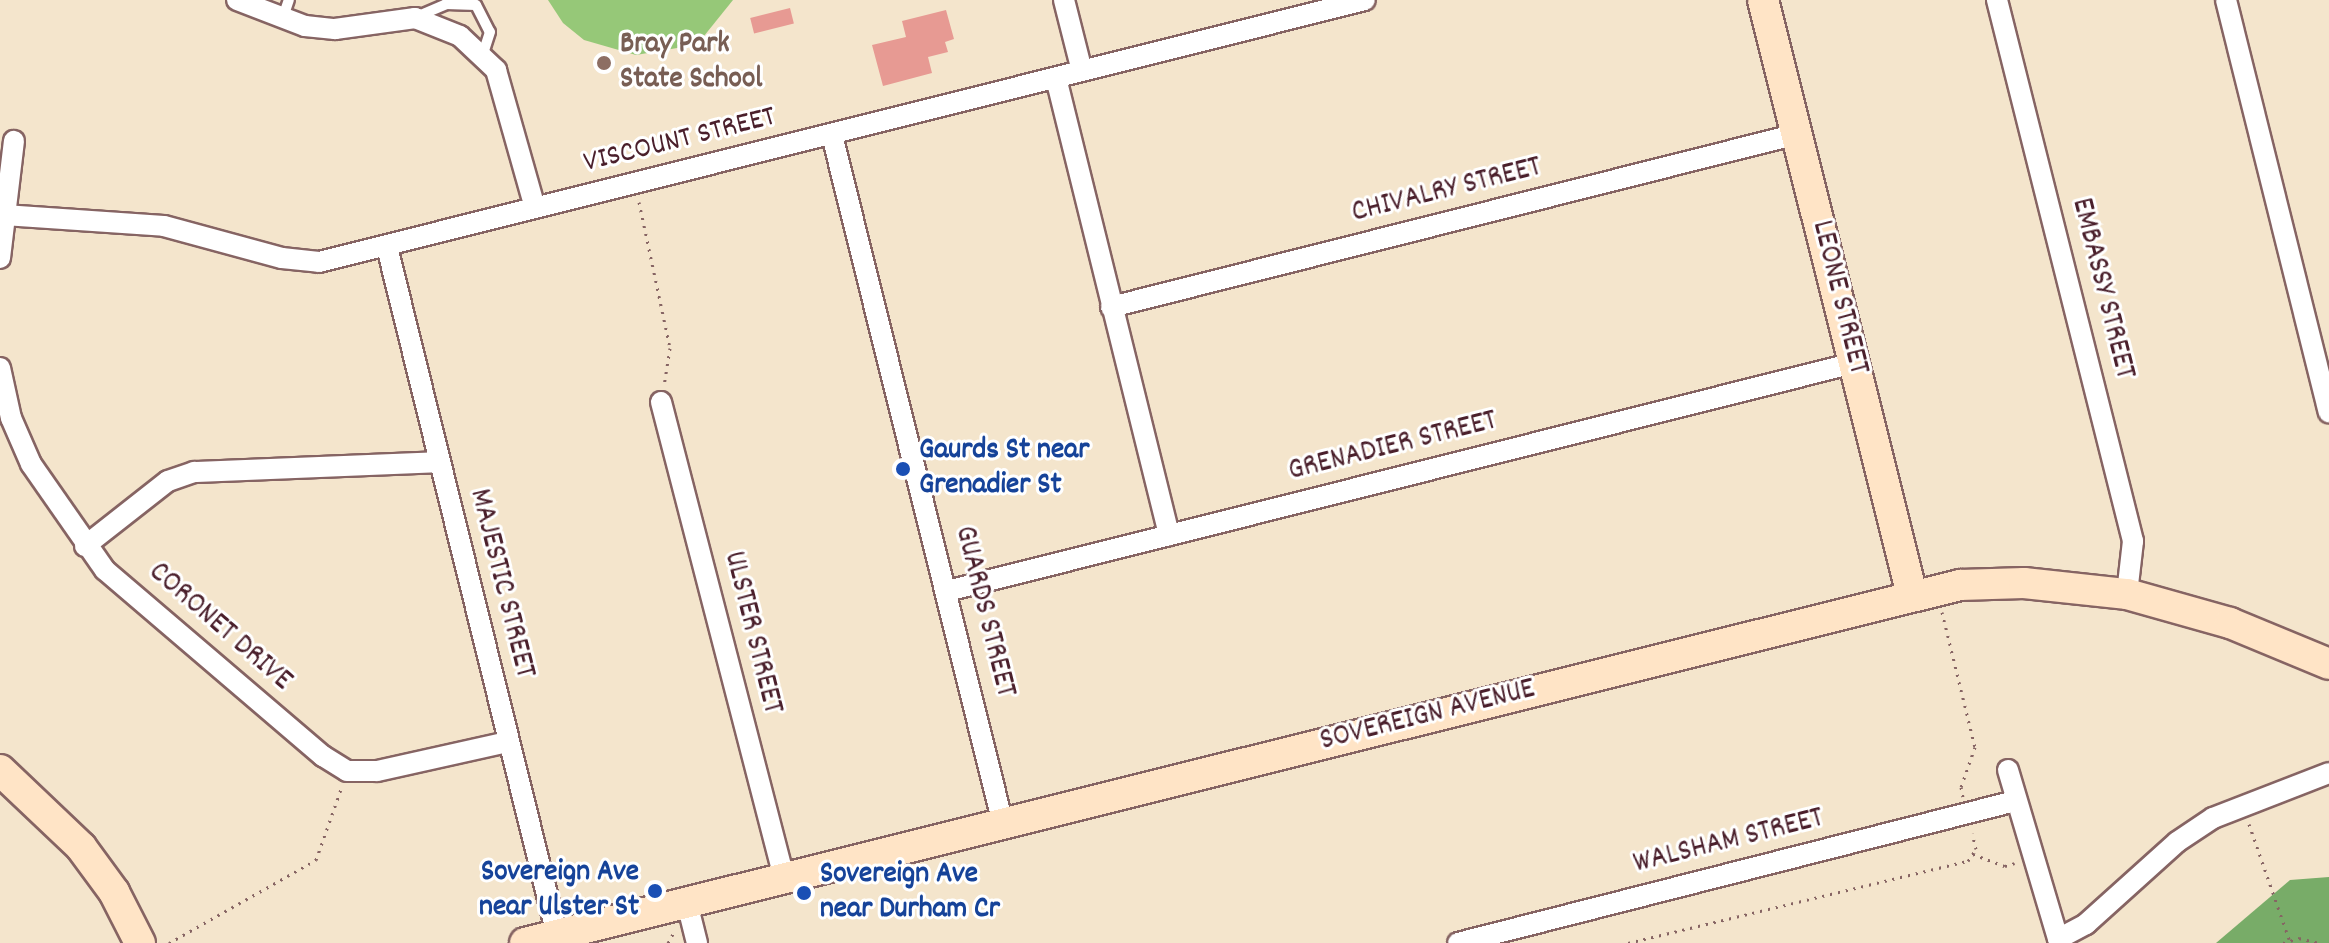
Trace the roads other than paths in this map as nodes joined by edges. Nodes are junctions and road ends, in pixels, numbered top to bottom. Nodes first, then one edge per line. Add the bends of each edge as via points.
1 (237, 0) edge
2 (1064, 0) edge
3 (1763, 0) edge
4 (1997, 0) edge
5 (2226, 0) edge
6 (1357, 1) edge
7 (286, 9) edge
8 (415, 18) junction
9 (483, 53) junction
10 (1082, 71) junction
11 (1056, 78) junction
12 (1797, 134) junction
13 (832, 135) junction
14 (14, 141) dead end
15 (535, 208) junction
16 (4, 215) junction
17 (387, 247) junction
18 (0, 258) edge
19 (1111, 307) junction
20 (1854, 363) junction
21 (0, 368) edge
22 (661, 402) road end
23 (2329, 412) edge
24 (439, 462) junction
25 (1169, 535) junction
26 (85, 546) junction
27 (947, 591) junction
28 (2127, 594) junction
29 (1912, 595) junction
30 (2329, 664) edge
31 (508, 742) junction
32 (0, 770) edge
33 (2008, 770) dead end
34 (2329, 773) edge
35 (2015, 801) junction
36 (1003, 824) junction
37 (784, 879) junction
38 (687, 903) junction
39 (557, 935) junction
40 (138, 940) edge
41 (525, 943) edge
42 (697, 943) edge
43 (1458, 943) edge

1 - 7 street
2 - 10 street
3 - 12 street, LEONE STREET
4 - 28 street, EMBASSY STREET via 2131,531 2134,563
5 - 23 street
6 - 10 street, VISCOUNT STREET
7 - 8 street via 335,29
8 - 9 street via 460,36
8 - 9 lane via 446,4 476,5 490,32
9 - 15 street via 504,90
10 - 11 street, VISCOUNT STREET
11 - 13 street, VISCOUNT STREET
11 - 19 street
12 - 19 street, CHIVALRY STREET
12 - 20 street, LEONE STREET
13 - 15 street, VISCOUNT STREET
13 - 27 street, GUARDS STREET
14 - 16 street
15 - 17 street, VISCOUNT STREET
16 - 17 street, VISCOUNT STREET via 164,226 301,262
16 - 18 street
17 - 24 street, MAJESTIC STREET
19 - 25 street
20 - 25 street, GRENADIER STREET
20 - 29 street, LEONE STREET
21 - 26 street, CORONET DRIVE via 11,418 31,464
22 - 37 street, ULSTER STREET
24 - 26 street via 194,472 168,481
24 - 31 street, MAJESTIC STREET
25 - 27 street, GRENADIER STREET
26 - 31 street, CORONET DRIVE via 105,570 347,771 377,771
27 - 36 street, GUARDS STREET
28 - 29 street, SOVEREIGN AVENUE via 1989,583
28 - 30 street, SOVEREIGN AVENUE via 2230,623
29 - 36 street, SOVEREIGN AVENUE
31 - 39 street, MAJESTIC STREET
32 - 40 street via 81,847
33 - 35 street
34 - 35 street via 2243,805 2177,842 2086,924 2058,939
35 - 43 street, WALSHAM STREET
36 - 37 street, SOVEREIGN AVENUE
37 - 38 street, SOVEREIGN AVENUE
38 - 39 street, SOVEREIGN AVENUE
38 - 42 street
39 - 41 street, SOVEREIGN AVENUE

